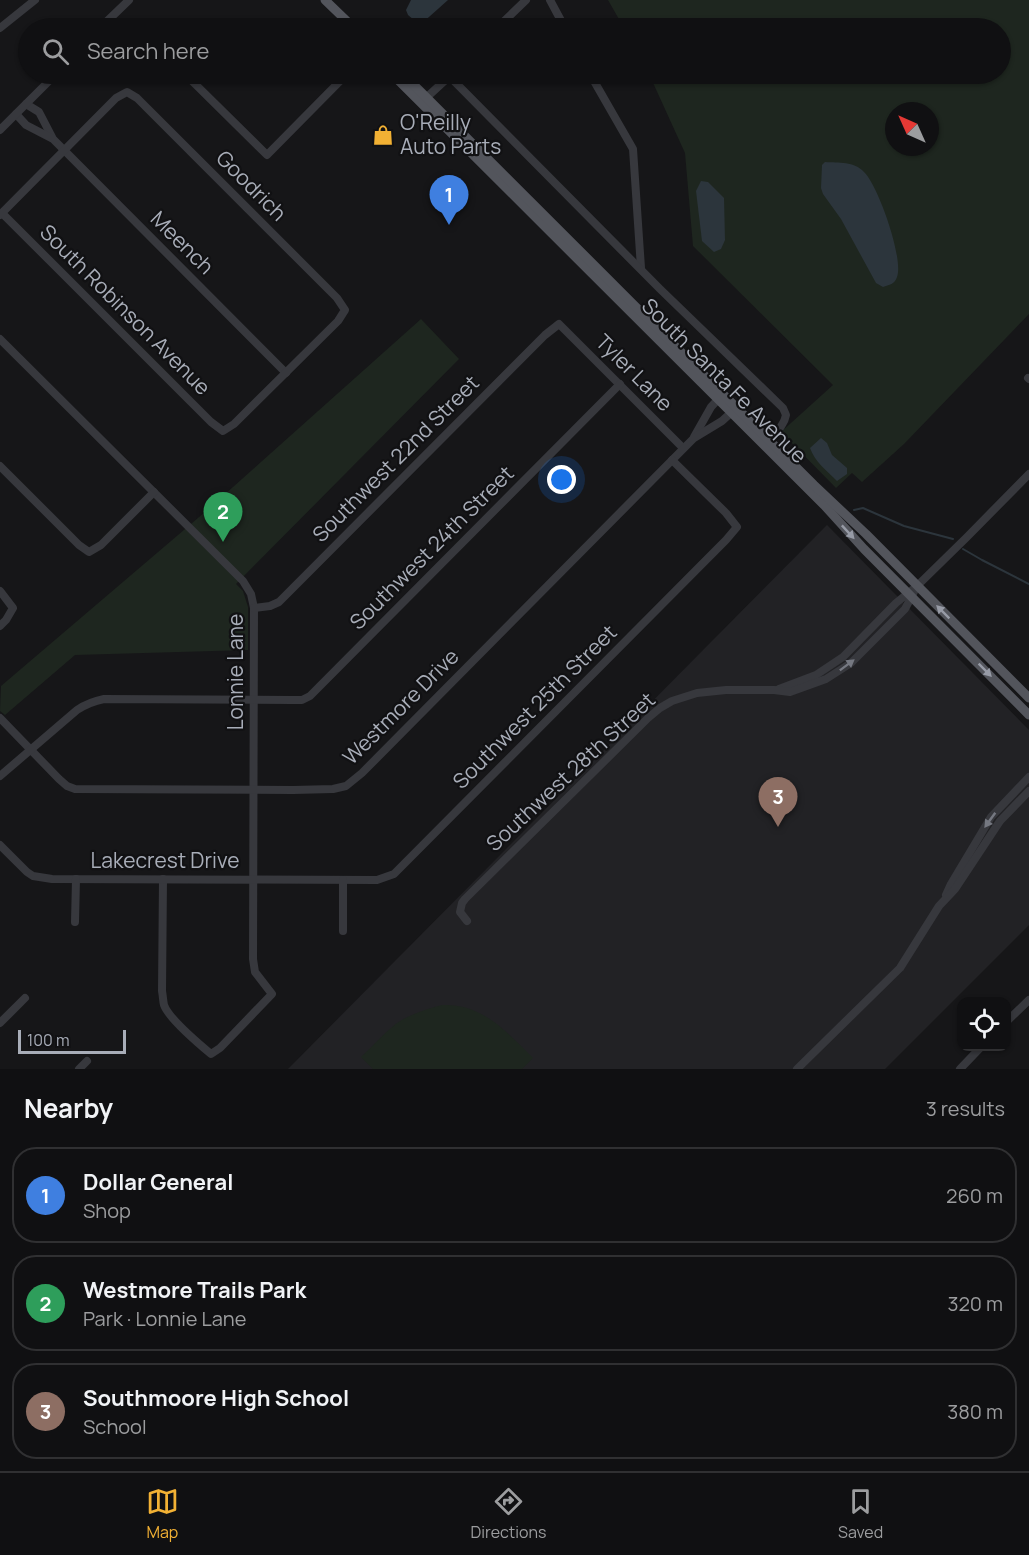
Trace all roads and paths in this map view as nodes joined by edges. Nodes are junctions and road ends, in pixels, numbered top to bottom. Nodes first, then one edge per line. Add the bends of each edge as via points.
1 (35, 0) edge
2 (129, 0) edge
3 (324, 0) edge
4 (526, 0) edge
5 (549, 0) edge
6 (110, 18) edge
7 (343, 18) edge
8 (507, 18) edge
9 (559, 18) edge
10 (0, 28) edge
11 (46, 84) edge
12 (195, 84) edge
13 (337, 84) edge
14 (402, 84) edge
15 (413, 84) edge
16 (441, 84) edge
17 (460, 84) edge
18 (596, 84) edge
19 (427, 97) junction
20 (26, 104) junction
21 (16, 114) junction
22 (0, 130) edge
23 (53, 139) junction
24 (64, 151) junction
25 (1, 214) edge
26 (641, 268) junction
27 (559, 324) joint
28 (0, 339) edge
29 (286, 372) junction
30 (620, 384) junction
31 (720, 397) junction
32 (734, 411) junction
33 (694, 438) junction
34 (769, 440) junction
35 (683, 448) junction
36 (672, 460) junction
37 (0, 466) edge
38 (1029, 474) edge
39 (154, 492) junction
40 (917, 586) junction
41 (0, 591) edge
42 (910, 595) junction
43 (254, 608) junction
44 (0, 626) edge
45 (1029, 698) edge
46 (254, 700) junction
47 (1029, 715) edge
48 (0, 718) edge
49 (31, 749) junction
50 (0, 776) edge
51 (1029, 777) edge
52 (253, 790) junction
53 (1029, 790) edge
54 (0, 845) edge
55 (76, 879) junction
56 (163, 879) junction
57 (252, 880) junction
58 (343, 880) junction
59 (944, 899) junction
60 (467, 921) dead end
61 (75, 922) dead end
62 (343, 931) dead end
63 (25, 999) dead end
64 (1029, 1000) edge
65 (1011, 1017) edge
66 (0, 1023) edge
67 (978, 1051) edge
68 (87, 1061) dead end
69 (78, 1069) edge
70 (797, 1069) edge
71 (960, 1069) edge

1 - 10 street
2 - 6 street
3 - 7 main road
4 - 8 street
5 - 9 street
11 - 20 street
12 - 13 street via 267,155
14 - 31 main road, South Santa Fe Avenue
15 - 19 main road, South Santa Fe Avenue
16 - 19 street
17 - 26 street
18 - 26 street via 633,149
19 - 31 main road, South Santa Fe Avenue
20 - 21 street
20 - 23 street, Meench via 39,112
21 - 22 street
21 - 23 street, Meench via 26,125
23 - 24 street, Meench
24 - 25 street
24 - 29 street, Meench
24 - 29 street, Goodrich via 116,98 127,92 137,98 345,310
25 - 29 street, South Robinson Avenue via 223,431
26 - 34 street via 783,408 785,421
27 - 30 street, Tyler Lane
27 - 43 street, Southwest 22nd Street via 279,602
28 - 39 street, Lonnie Lane
30 - 35 street, Tyler Lane
30 - 46 street, Southwest 24th Street via 316,691 302,700
31 - 32 main road, South Santa Fe Avenue
31 - 33 street, Westmore Drive
32 - 33 street, Westmore Drive
32 - 34 main road, South Santa Fe Avenue
32 -> 42 main road, South Santa Fe Avenue
33 - 35 street, Westmore Drive
34 - 40 main road, South Santa Fe Avenue
35 - 36 street, Westmore Drive
36 - 52 street, Westmore Drive via 352,782 333,789
36 - 58 street, Southwest 25th Street via 737,527 400,869 383,879
37 - 39 street via 89,552
38 - 40 street, Southwest 28th Street
39 - 43 street, Lonnie Lane via 243,581
40 - 42 street, Southwest 28th Street
45 -> 40 main road, South Santa Fe Avenue
41 - 44 street via 13,608
42 -> 47 main road, South Santa Fe Avenue
42 - 60 street, Southwest 28th Street via 835,664 816,675 774,690 710,690 687,695 660,708 465,899 460,912
43 - 46 street, Lonnie Lane
46 - 49 street, Southwest 24th Street via 96,700 77,710
46 - 52 street, Lonnie Lane
48 - 49 street, Westmore Drive
49 - 50 street, Southwest 24th Street
49 - 52 street, Westmore Drive via 59,779 75,789
51 -> 59 street via 988,822
52 - 57 street, Lonnie Lane
53 - 59 street via 1000,821 955,889
54 - 55 street, Lakecrest Drive via 33,876
55 - 56 street, Lakecrest Drive
55 - 61 street
56 - 57 street, Lakecrest Drive
56 - 57 street, Lonnie Lane via 164,1005 211,1054 272,994 253,967
57 - 58 street, Lakecrest Drive
58 - 62 street
59 - 70 street via 900,968
63 - 66 street
64 - 65 street
67 - 71 street
68 - 69 street

